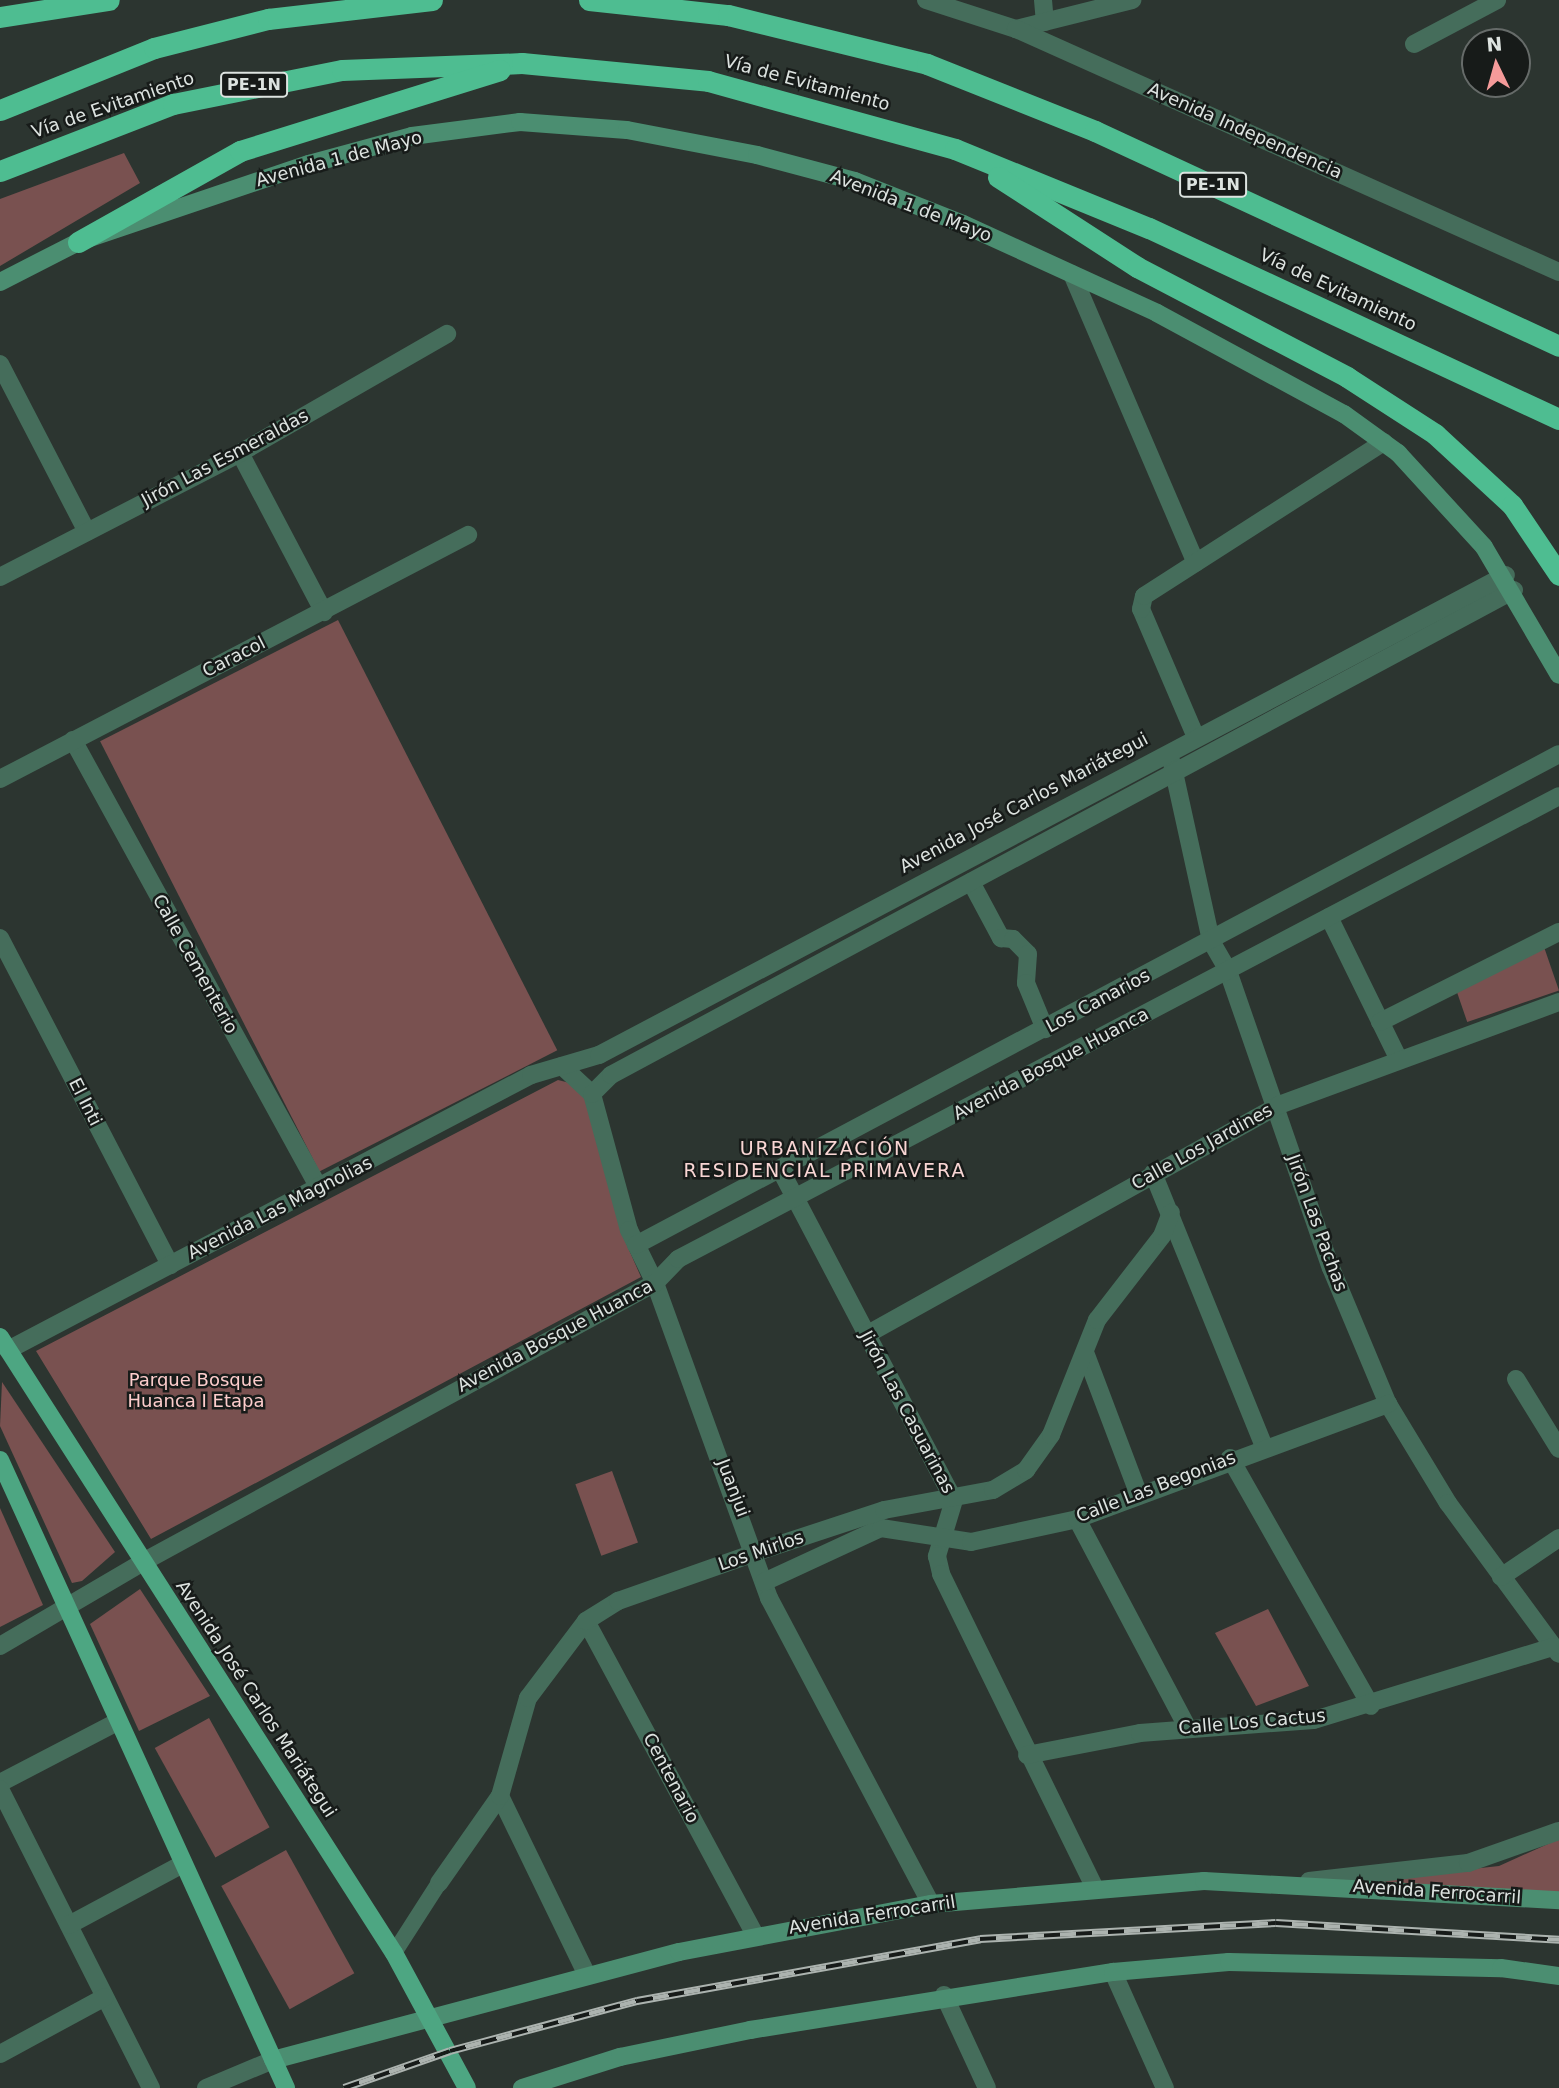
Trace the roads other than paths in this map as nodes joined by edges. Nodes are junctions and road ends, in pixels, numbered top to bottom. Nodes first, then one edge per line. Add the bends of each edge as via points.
1 (19, 0) edge
2 (108, 0) edge
3 (432, 0) edge
4 (589, 0) edge
5 (926, 0) edge
6 (1043, 0) edge
7 (1132, 0) edge
8 (1497, 0) edge
9 (0, 16) edge
10 (1045, 22) junction
11 (1016, 29) junction
12 (1414, 44) dead end
13 (522, 63) junction
14 (0, 110) edge
15 (955, 149) junction
16 (0, 171) edge
17 (78, 242) junction
18 (1559, 272) edge
19 (1072, 274) junction
20 (0, 282) edge
21 (447, 334) dead end
22 (1559, 346) edge
23 (0, 364) edge
24 (1559, 419) edge
25 (1384, 442) junction
26 (240, 453) junction
27 (87, 532) junction
28 (468, 535) dead end
29 (1196, 563) junction
30 (1559, 575) edge
31 (0, 577) edge
32 (1510, 583) junction
33 (324, 611) junction
34 (1559, 675) edge
35 (1195, 736) junction
36 (73, 740) junction
37 (1167, 750) junction
38 (1559, 754) edge
39 (1175, 772) junction
40 (0, 779) edge
41 (1559, 796) edge
42 (971, 882) junction
43 (1329, 917) junction
44 (1559, 932) edge
45 (0, 938) edge
46 (1212, 941) junction
47 (1228, 971) junction
48 (1559, 1002) edge
49 (1380, 1022) junction
50 (1045, 1029) junction
51 (1011, 1047) junction
52 (1398, 1058) junction
53 (562, 1066) junction
54 (1025, 1077) junction
55 (592, 1094) junction
56 (1279, 1105) junction
57 (780, 1169) junction
58 (1153, 1173) junction
59 (319, 1188) junction
60 (796, 1197) junction
61 (1171, 1213) junction
62 (636, 1245) junction
63 (170, 1265) junction
64 (655, 1283) junction
65 (866, 1335) junction
66 (3, 1347) edge
67 (1086, 1355) junction
68 (1516, 1378) dead end
69 (1388, 1404) junction
70 (1264, 1446) junction
71 (1559, 1449) edge
72 (1230, 1458) junction
73 (0, 1460) edge
74 (1139, 1495) junction
75 (954, 1500) junction
76 (1077, 1519) junction
77 (1559, 1538) edge
78 (942, 1540) junction
79 (757, 1552) junction
80 (143, 1562) junction
81 (1501, 1577) junction
82 (764, 1582) junction
83 (66, 1610) junction
84 (586, 1621) junction
85 (0, 1646) edge
86 (1556, 1650) edge
87 (1371, 1706) junction
88 (117, 1722) junction
89 (1186, 1727) junction
90 (1027, 1755) junction
91 (0, 1783) edge
92 (0, 1789) edge
93 (499, 1796) junction
94 (1559, 1831) edge
95 (183, 1864) junction
96 (439, 1883) joint
97 (1291, 1883) junction
98 (1094, 1886) junction
99 (1559, 1900) edge
100 (931, 1904) junction
101 (69, 1925) junction
102 (755, 1935) junction
103 (394, 1952) junction
104 (1113, 1972) junction
105 (587, 1975) junction
106 (1559, 1976) edge
107 (944, 1995) junction
108 (105, 1997) junction
109 (432, 2021) junction
110 (0, 2054) edge
111 (273, 2060) junction
112 (151, 2088) edge
113 (206, 2088) edge
114 (286, 2088) edge
115 (467, 2088) edge
116 (523, 2088) edge
117 (987, 2088) edge
118 (1165, 2088) edge

1 - 9 street
2 - 9 highway
3 - 14 highway, Vía de Evitamiento via 255,23 154,48
4 - 22 highway, PE-1N via 727,15 939,68 1095,131
5 - 11 street, Avenida Independencia
6 - 10 street
7 - 10 street
8 - 12 street
10 - 11 street
11 - 18 street, Avenida Independencia
13 - 15 highway, Vía de Evitamiento / PE-1N via 708,81
13 - 16 highway, Vía de Evitamiento / PE-1N via 394,65 282,79 173,104
13 - 17 highway via 240,151
15 - 24 highway, Vía de Evitamiento / PE-1N via 1149,228
15 - 30 highway via 1137,267 1347,377 1435,434 1512,506
17 - 19 main road, Avenida 1 de Mayo via 309,164 412,136 520,122 628,130 855,181
17 - 20 main road, Avenida 1 de Mayo
19 - 25 main road, Avenida 1 de Mayo via 1254,363
19 - 29 street
21 - 26 street, Jirón Las Esmeraldas
23 - 27 street
25 - 29 street
25 - 32 main road, Avenida 1 de Mayo via 1441,496
26 - 27 street, Jirón Las Esmeraldas
26 - 33 street
27 - 31 street, Jirón Las Esmeraldas
28 - 33 street, Caracol
29 - 35 street via 1141,601
32 - 34 main road, Avenida 1 de Mayo
32 - 35 street, Avenida José Carlos Mariátegui
32 - 39 street
33 - 36 street, Caracol
35 - 37 street, Avenida José Carlos Mariátegui
36 - 40 street, Caracol
36 - 59 street, Calle Cementerio
37 - 39 street, Jirón Las Pachas
37 - 53 street, Avenida José Carlos Mariátegui via 599,1055
38 - 46 street, Los Canarios
39 - 42 street
39 - 46 street, Jirón Las Pachas
41 - 43 street, Avenida Bosque Huanca
42 - 50 street via 1001,938 1013,939 1027,954 1026,983
42 - 55 street via 611,1075
43 - 47 street, Avenida Bosque Huanca
43 - 49 street
44 - 49 street
45 - 63 street, El Inti
46 - 47 street, Jirón Las Pachas
46 - 50 street, Los Canarios
47 - 54 street, Avenida Bosque Huanca
47 - 56 street, Jirón Las Pachas
48 - 52 street, Calle Los Jardines
49 - 52 street
50 - 51 street, Los Canarios
51 - 54 street
51 - 57 street, Los Canarios
52 - 56 street, Calle Los Jardines
53 - 55 street
53 - 59 street, Avenida Las Magnolias via 531,1075
54 - 60 street, Avenida Bosque Huanca
55 - 62 street, Juanjui
56 - 58 street, Calle Los Jardines
56 - 69 street, Jirón Las Pachas via 1331,1268
57 - 60 street, Jirón Las Casuarinas
57 - 62 street, Los Canarios
58 - 61 street
58 - 65 street, Calle Los Jardines
59 - 63 street, Avenida Las Magnolias
60 - 64 street, Avenida Bosque Huanca via 678,1259
60 - 65 street, Jirón Las Casuarinas
61 - 67 street, Los Mirlos via 1162,1236 1097,1320
61 - 70 street
62 - 64 street, Juanjui
63 - 66 street, Avenida Las Magnolias
64 - 79 street, Juanjui
64 - 80 street, Avenida Bosque Huanca
65 - 75 street, Jirón Las Casuarinas
66 - 80 main road, Avenida José Carlos Mariátegui
67 - 74 street
67 - 75 street, Los Mirlos via 1051,1435 1026,1470 993,1490
68 - 71 street
69 - 70 street, Calle Las Begonias
69 - 81 street, Jirón Las Pachas
70 - 72 street, Calle Las Begonias
72 - 74 street, Calle Las Begonias
72 - 87 street
73 - 83 main road
74 - 76 street, Calle Las Begonias
75 - 78 street, Jirón Las Casuarinas
75 - 79 street, Los Mirlos via 884,1510
76 - 78 street, Calle Las Begonias via 971,1542
76 - 89 street
77 - 81 street
78 - 82 street, Calle Las Begonias via 881,1528
78 - 90 street, Jirón Las Casuarinas via 941,1574
79 - 82 street, Juanjui
79 - 84 street, Los Mirlos via 618,1601
80 - 83 street, Avenida Bosque Huanca
80 - 103 main road, Avenida José Carlos Mariátegui
81 - 86 street, Jirón Las Pachas
82 - 100 street, Juanjui
83 - 85 street, Avenida Bosque Huanca
83 - 88 main road
84 - 93 street, Los Mirlos via 528,1698
84 - 102 street, Centenario
86 - 87 street, Calle Los Cactus
87 - 89 street, Calle Los Cactus via 1314,1720
88 - 91 street
88 - 95 main road
89 - 90 street, Calle Los Cactus
90 - 98 street, Jirón Las Casuarinas
92 - 101 street
93 - 96 street, Los Mirlos
93 - 105 street
94 - 97 street via 1468,1863
95 - 101 street
95 - 111 main road
96 - 103 street, Los Mirlos
97 - 98 main road, Avenida Ferrocarril
97 - 99 main road, Avenida Ferrocarril
98 - 100 main road, Avenida Ferrocarril
100 - 102 main road, Avenida Ferrocarril
101 - 108 street
102 - 105 main road, Avenida Ferrocarril
103 - 109 main road, Avenida José Carlos Mariátegui
104 - 106 main road via 1228,1962 1501,1968
104 - 107 main road
104 - 118 street
105 - 109 main road, Avenida Ferrocarril
107 - 116 main road via 620,2057
107 - 117 street
108 - 110 street
108 - 112 street
109 - 111 main road, Avenida Ferrocarril
109 - 115 main road, Avenida José Carlos Mariátegui
111 - 113 street, Avenida Ferrocarril
111 - 114 main road

